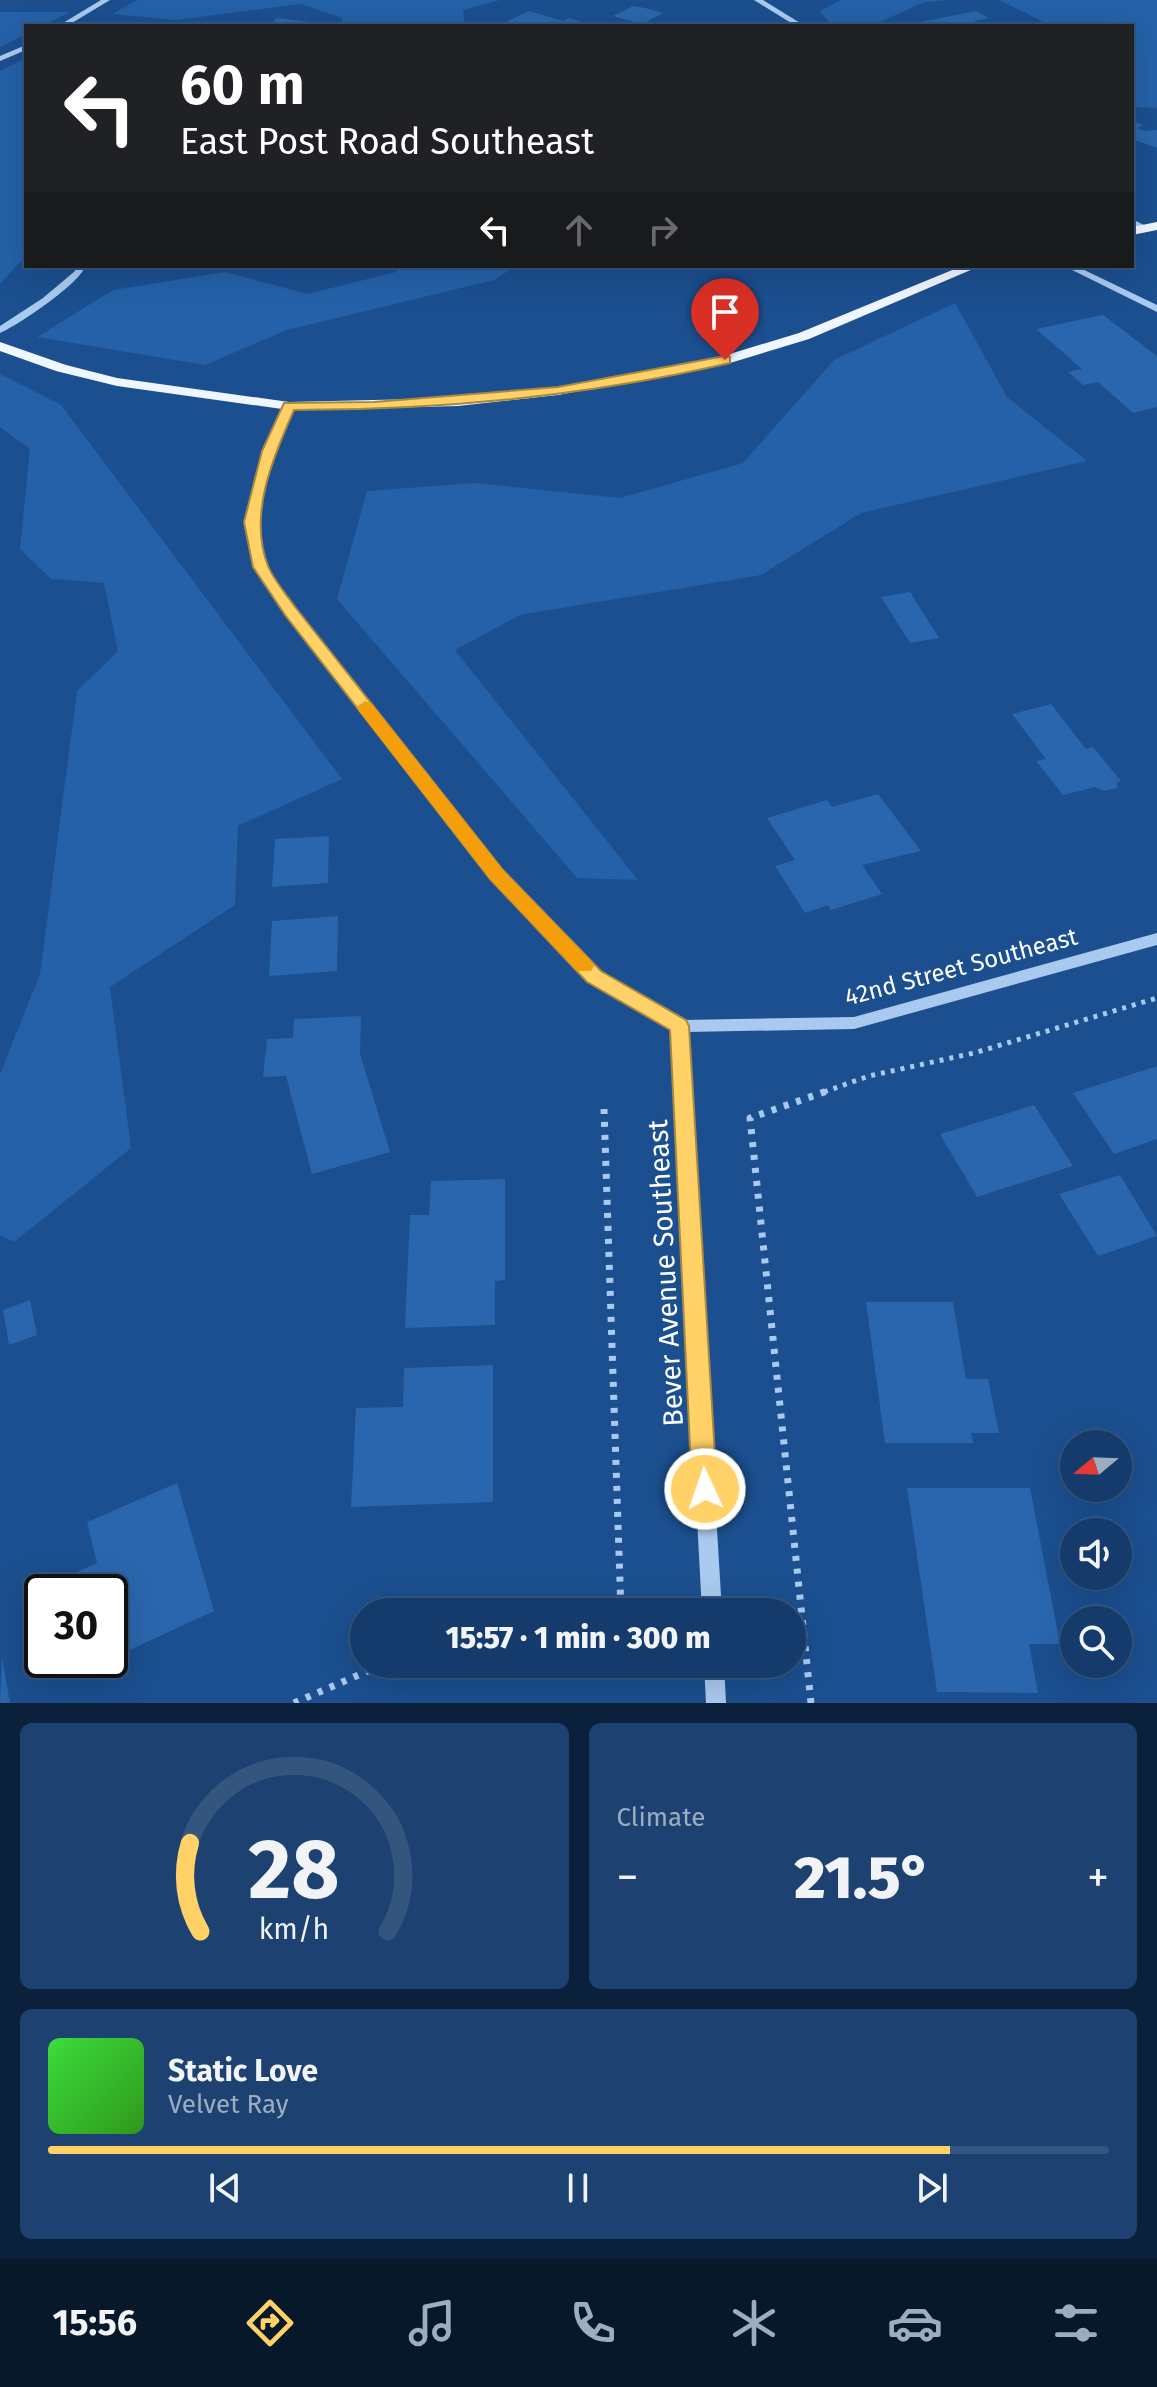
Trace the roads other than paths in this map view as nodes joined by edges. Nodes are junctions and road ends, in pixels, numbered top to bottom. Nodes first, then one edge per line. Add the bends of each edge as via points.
1 (106, 0) edge
2 (758, 0) edge
3 (65, 24) edge
4 (798, 24) edge
5 (24, 48) edge
6 (0, 59) edge
7 (80, 268) edge
8 (968, 268) edge
9 (1073, 268) edge
10 (1157, 309) edge
11 (0, 330) edge
12 (0, 346) edge
13 (289, 406) junction
14 (1157, 939) edge
15 (679, 1026) junction
16 (711, 1598) edge
17 (715, 1678) edge
18 (716, 1703) edge

1 - 3 street
2 - 4 street
5 - 6 street
7 - 11 street via 46,300
8 - 13 main road via 804,336 646,377 458,402
9 - 10 street
12 - 13 main road via 117,382
13 - 15 street via 269,451 251,522 261,567 290,612 497,875 594,976
14 - 15 street, 42nd Street Southeast via 854,1023
15 - 16 street, Bever Avenue Southeast
17 - 18 street

